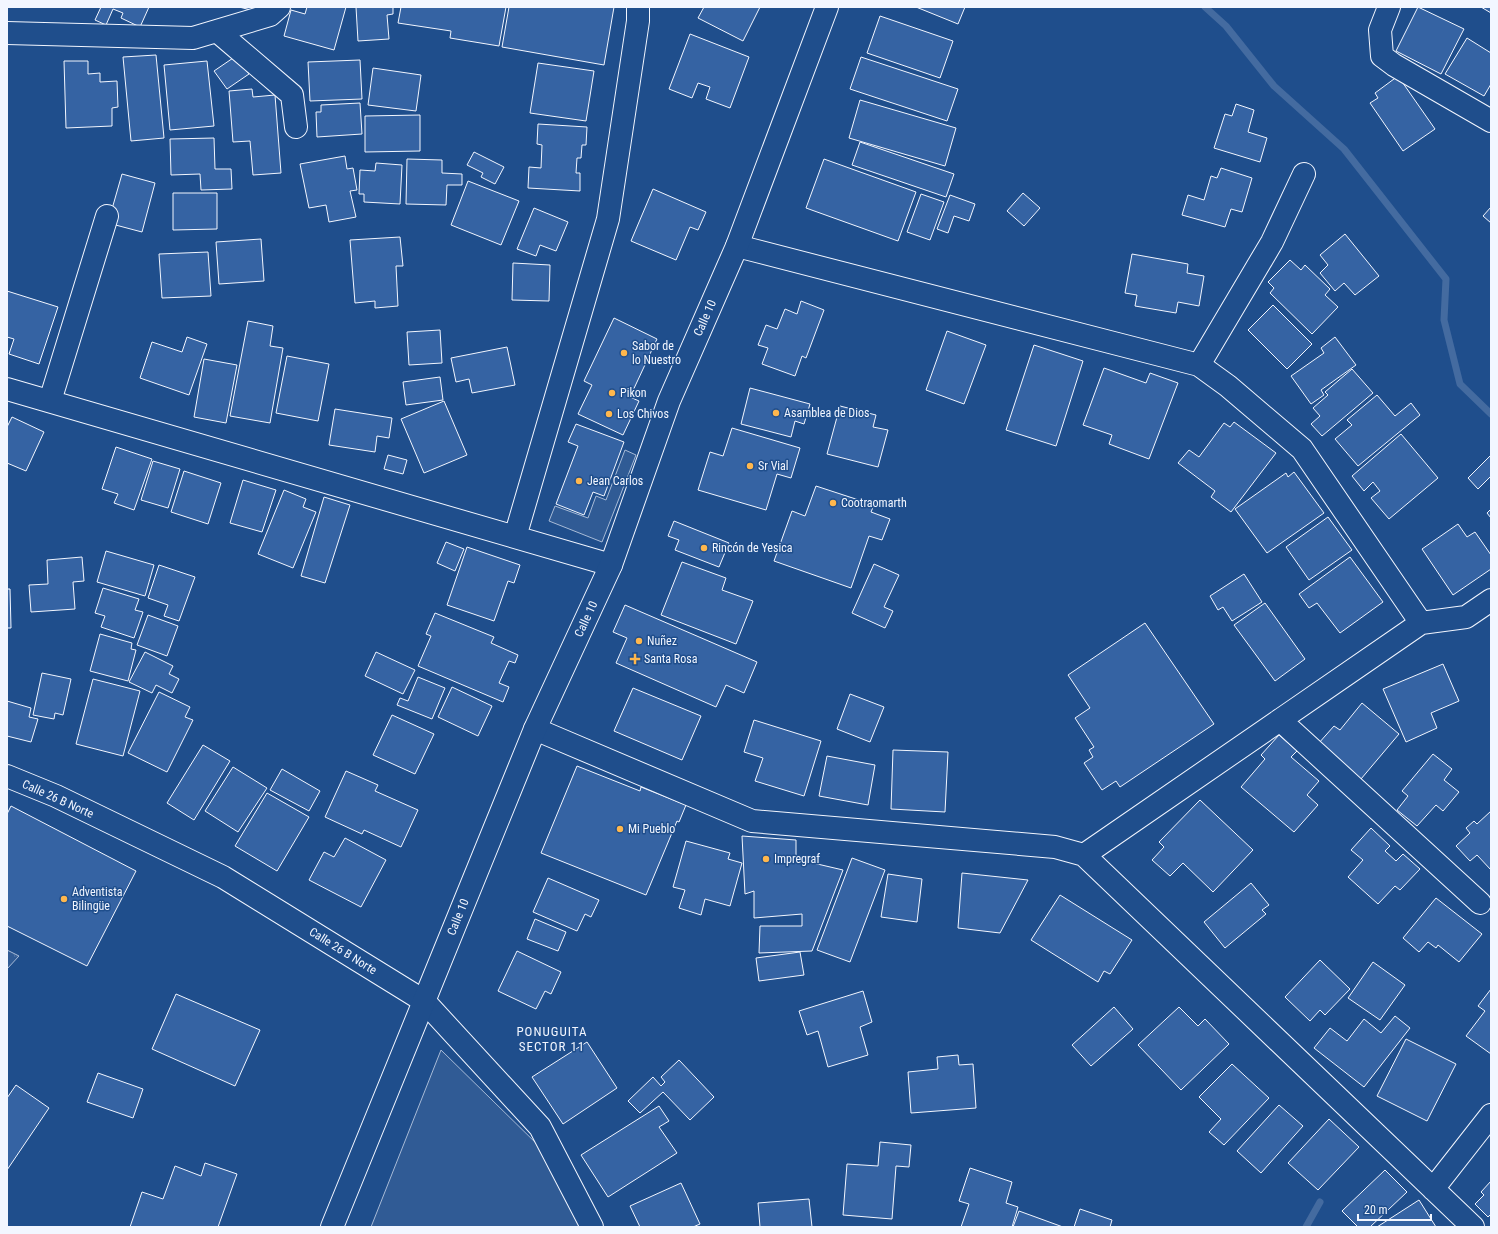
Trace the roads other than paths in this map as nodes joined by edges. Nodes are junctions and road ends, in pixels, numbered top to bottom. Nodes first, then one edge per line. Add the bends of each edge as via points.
1 (279, 7) edge
2 (638, 7) edge
3 (827, 7) edge
4 (1389, 7) edge
5 (217, 31) junction
6 (7, 33) edge
7 (1491, 121) edge
8 (296, 127) dead end
9 (1304, 174) dead end
10 (107, 216) dead end
11 (737, 246) junction
12 (1199, 365) junction
13 (7, 389) edge
14 (50, 401) junction
15 (515, 537) junction
16 (611, 565) junction
17 (1491, 600) edge
18 (1421, 623) junction
19 (1280, 720) junction
20 (535, 729) junction
21 (7, 776) edge
22 (1084, 855) junction
23 (1480, 903) dead end
24 (424, 1001) junction
25 (1491, 1115) edge
26 (1433, 1188) junction
27 (332, 1227) edge
28 (592, 1227) edge
29 (1473, 1227) edge

1 - 5 street via 270,15
2 - 15 street via 608,219
3 - 11 street, Calle 10
4 - 7 street via 1380,30 1382,56
5 - 6 street via 193,38
5 - 8 street via 292,95
9 - 12 street via 1272,242
10 - 14 street
11 - 12 street
11 - 16 street, Calle 10 via 669,401
12 - 18 street via 1228,386 1302,449
13 - 14 street
14 - 15 street
15 - 16 street
16 - 20 street, Calle 10
17 - 18 street via 1466,617
18 - 19 street
19 - 22 street
19 - 23 street
20 - 22 street via 752,821 1055,847
20 - 24 street, Calle 10
21 - 24 street, Calle 26 B Norte via 56,796 223,877
22 - 26 street
24 - 27 street, Calle 10
24 - 28 street, Calle 26 B Norte via 540,1127
25 - 26 street
26 - 29 street

